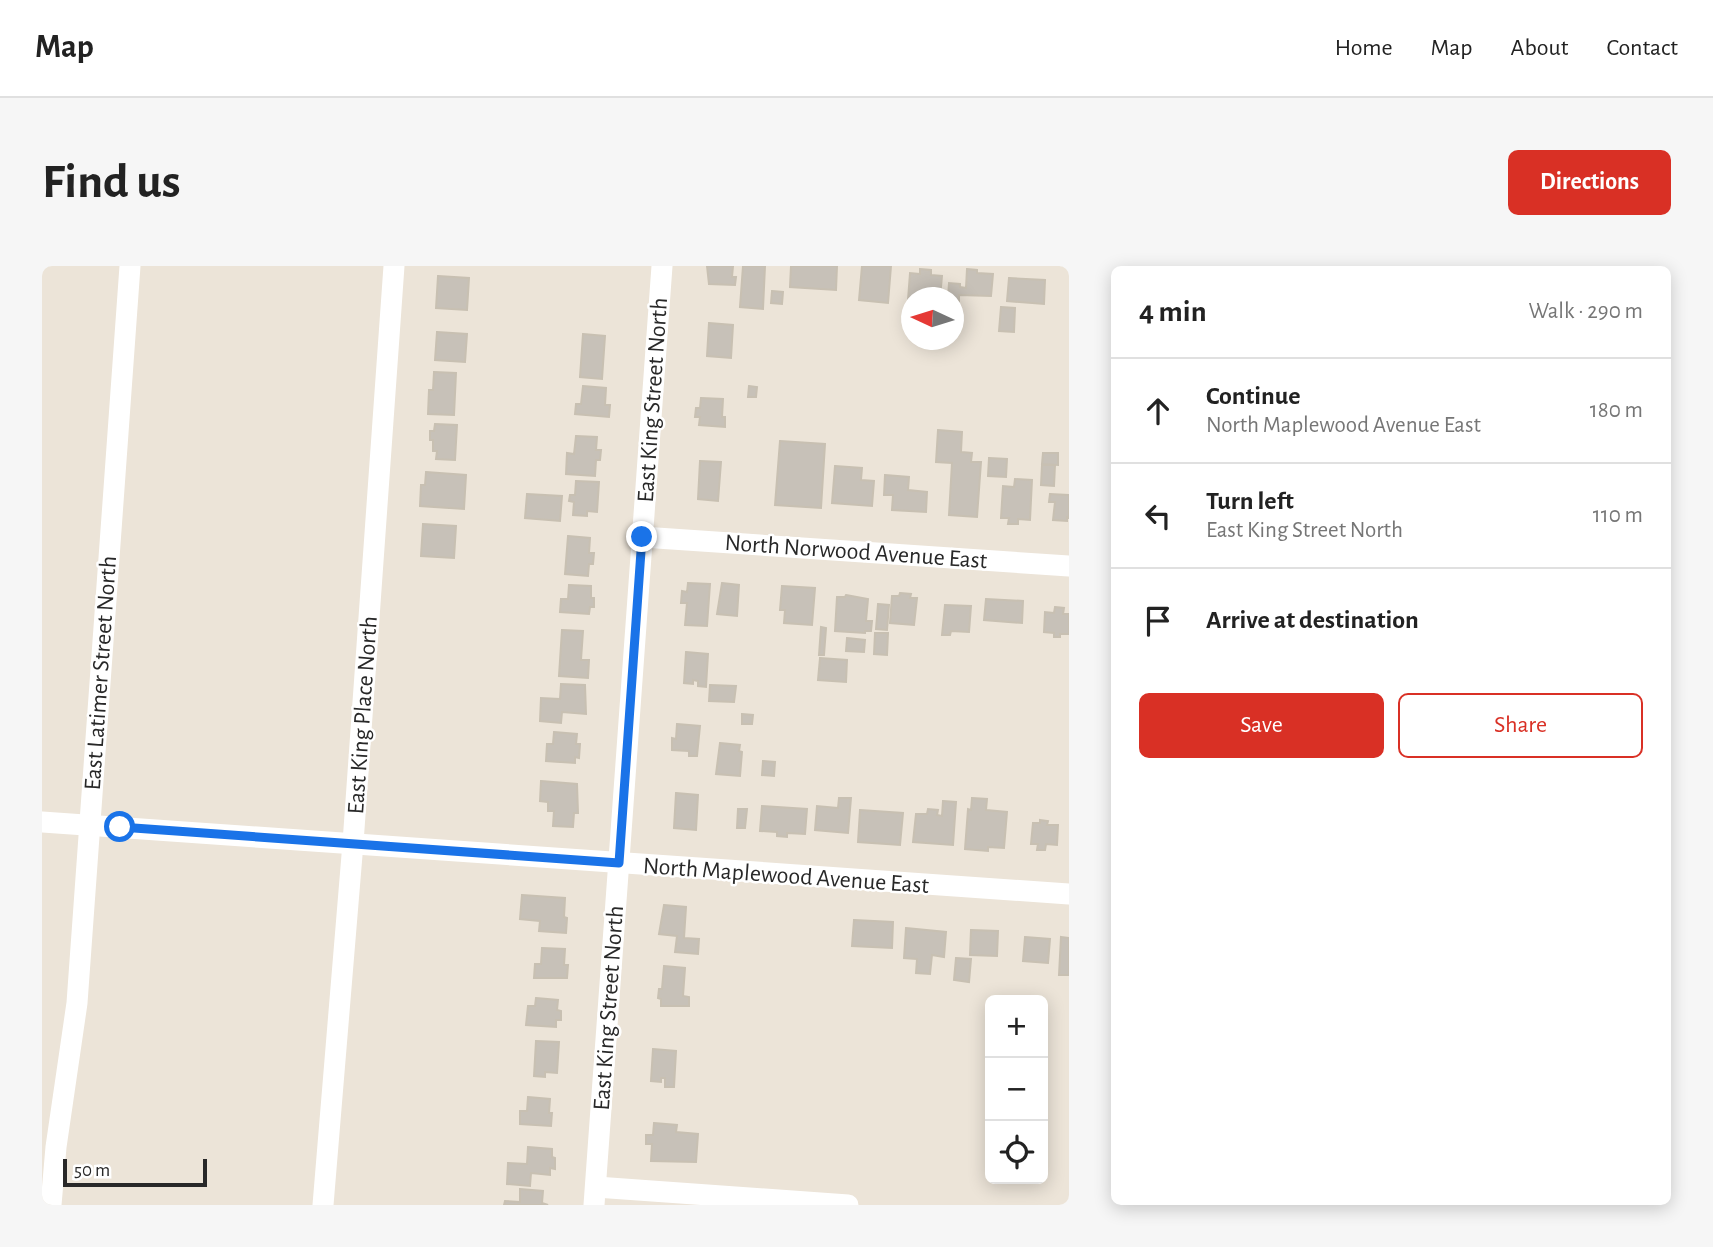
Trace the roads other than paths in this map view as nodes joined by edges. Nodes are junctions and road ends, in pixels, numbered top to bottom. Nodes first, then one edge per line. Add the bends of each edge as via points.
1 (130, 266) edge
2 (394, 266) edge
3 (662, 266) edge
4 (642, 537) junction
5 (1069, 566) edge
6 (42, 822) edge
7 (90, 825) junction
8 (352, 843) junction
9 (619, 863) junction
10 (1069, 894) edge
11 (595, 1196) edge
12 (51, 1205) edge
13 (323, 1205) edge
14 (848, 1205) edge

1 - 7 street, East Latimer Street North
2 - 8 street, East King Place North
3 - 4 street, East King Street North
4 - 5 street, North Norwood Avenue East
4 - 9 street, East King Street North
6 - 7 street, North Maplewood Avenue East
7 - 8 street, North Maplewood Avenue East
7 - 12 street, East Latimer Street North via 77,1003
8 - 9 street, North Maplewood Avenue East
8 - 13 street, East King Place North
9 - 10 street, North Maplewood Avenue East
9 - 11 street, East King Street North
11 - 14 street

